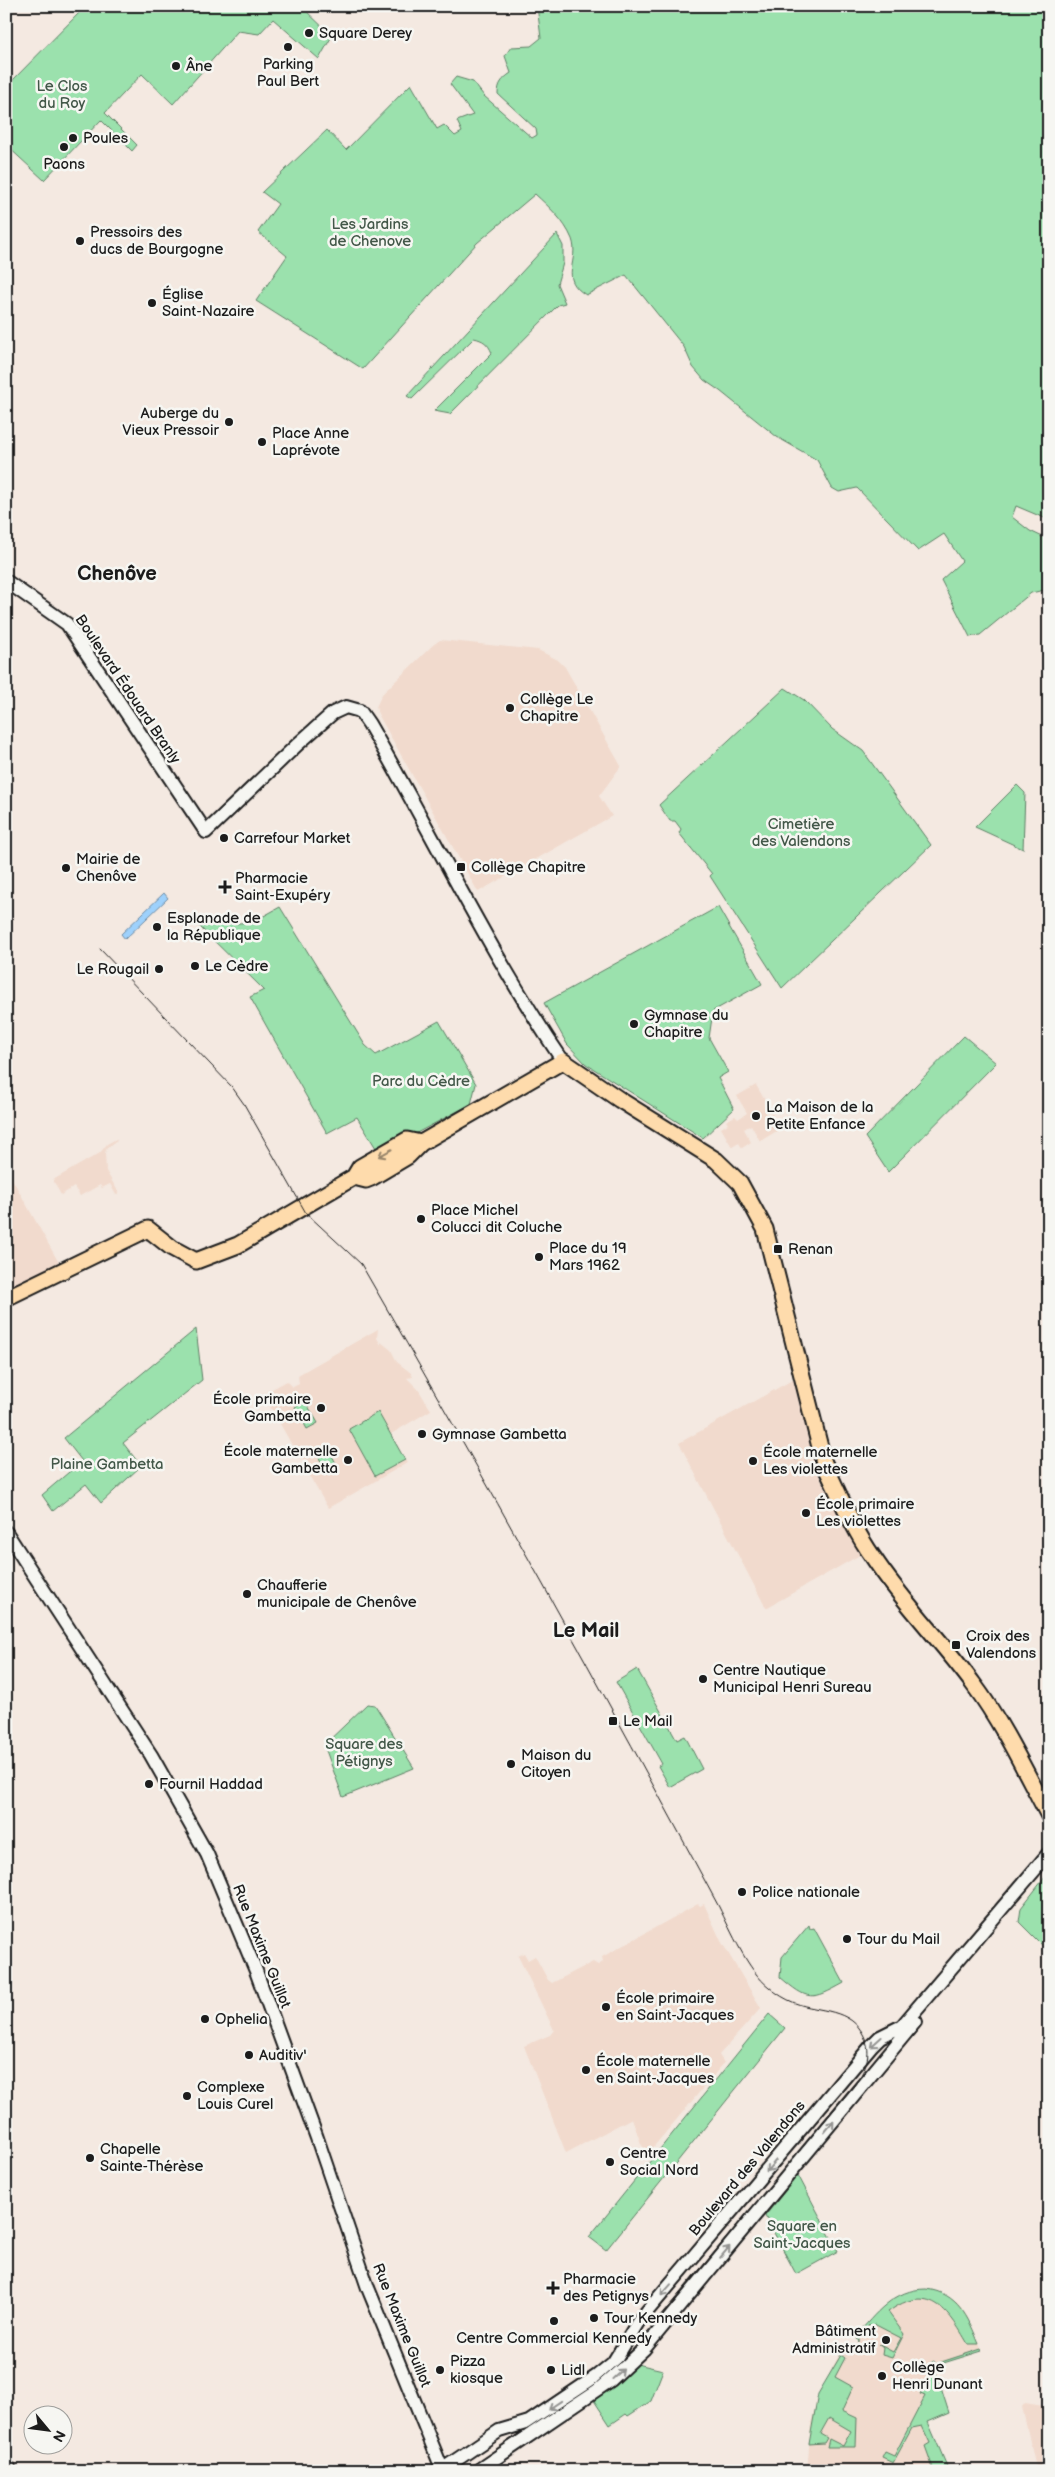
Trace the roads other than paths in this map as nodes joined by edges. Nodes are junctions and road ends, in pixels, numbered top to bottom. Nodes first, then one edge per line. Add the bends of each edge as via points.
1 (6, 581) edge
2 (564, 1061) junction
3 (6, 1298) edge
4 (6, 1532) edge
5 (1034, 1787) junction
6 (1049, 1805) edge
7 (1049, 1816) edge
8 (1049, 1853) edge
9 (1049, 1862) edge
10 (6, 2467) edge
11 (442, 2470) edge
12 (10, 2471) edge
13 (477, 2471) edge

1 - 2 street, Boulevard Édouard Branly via 67,624 206,832 298,744 340,709 356,708 369,724 424,818 499,958
2 - 3 main road via 421,1143 408,1156 371,1178 354,1177 238,1245 196,1261 148,1229
2 - 5 main road via 716,1160 740,1183 765,1229 824,1463 871,1556 975,1686
4 - 11 street, Rue Maxime Guillot via 151,1755 207,1854 259,1980 368,2288
5 - 6 main road
5 - 7 main road
8 -> 11 street, Boulevard des Valendons via 902,2026 872,2045 638,2322 613,2363 529,2422 499,2431
13 -> 9 street via 611,2380 644,2349
10 - 12 main road

